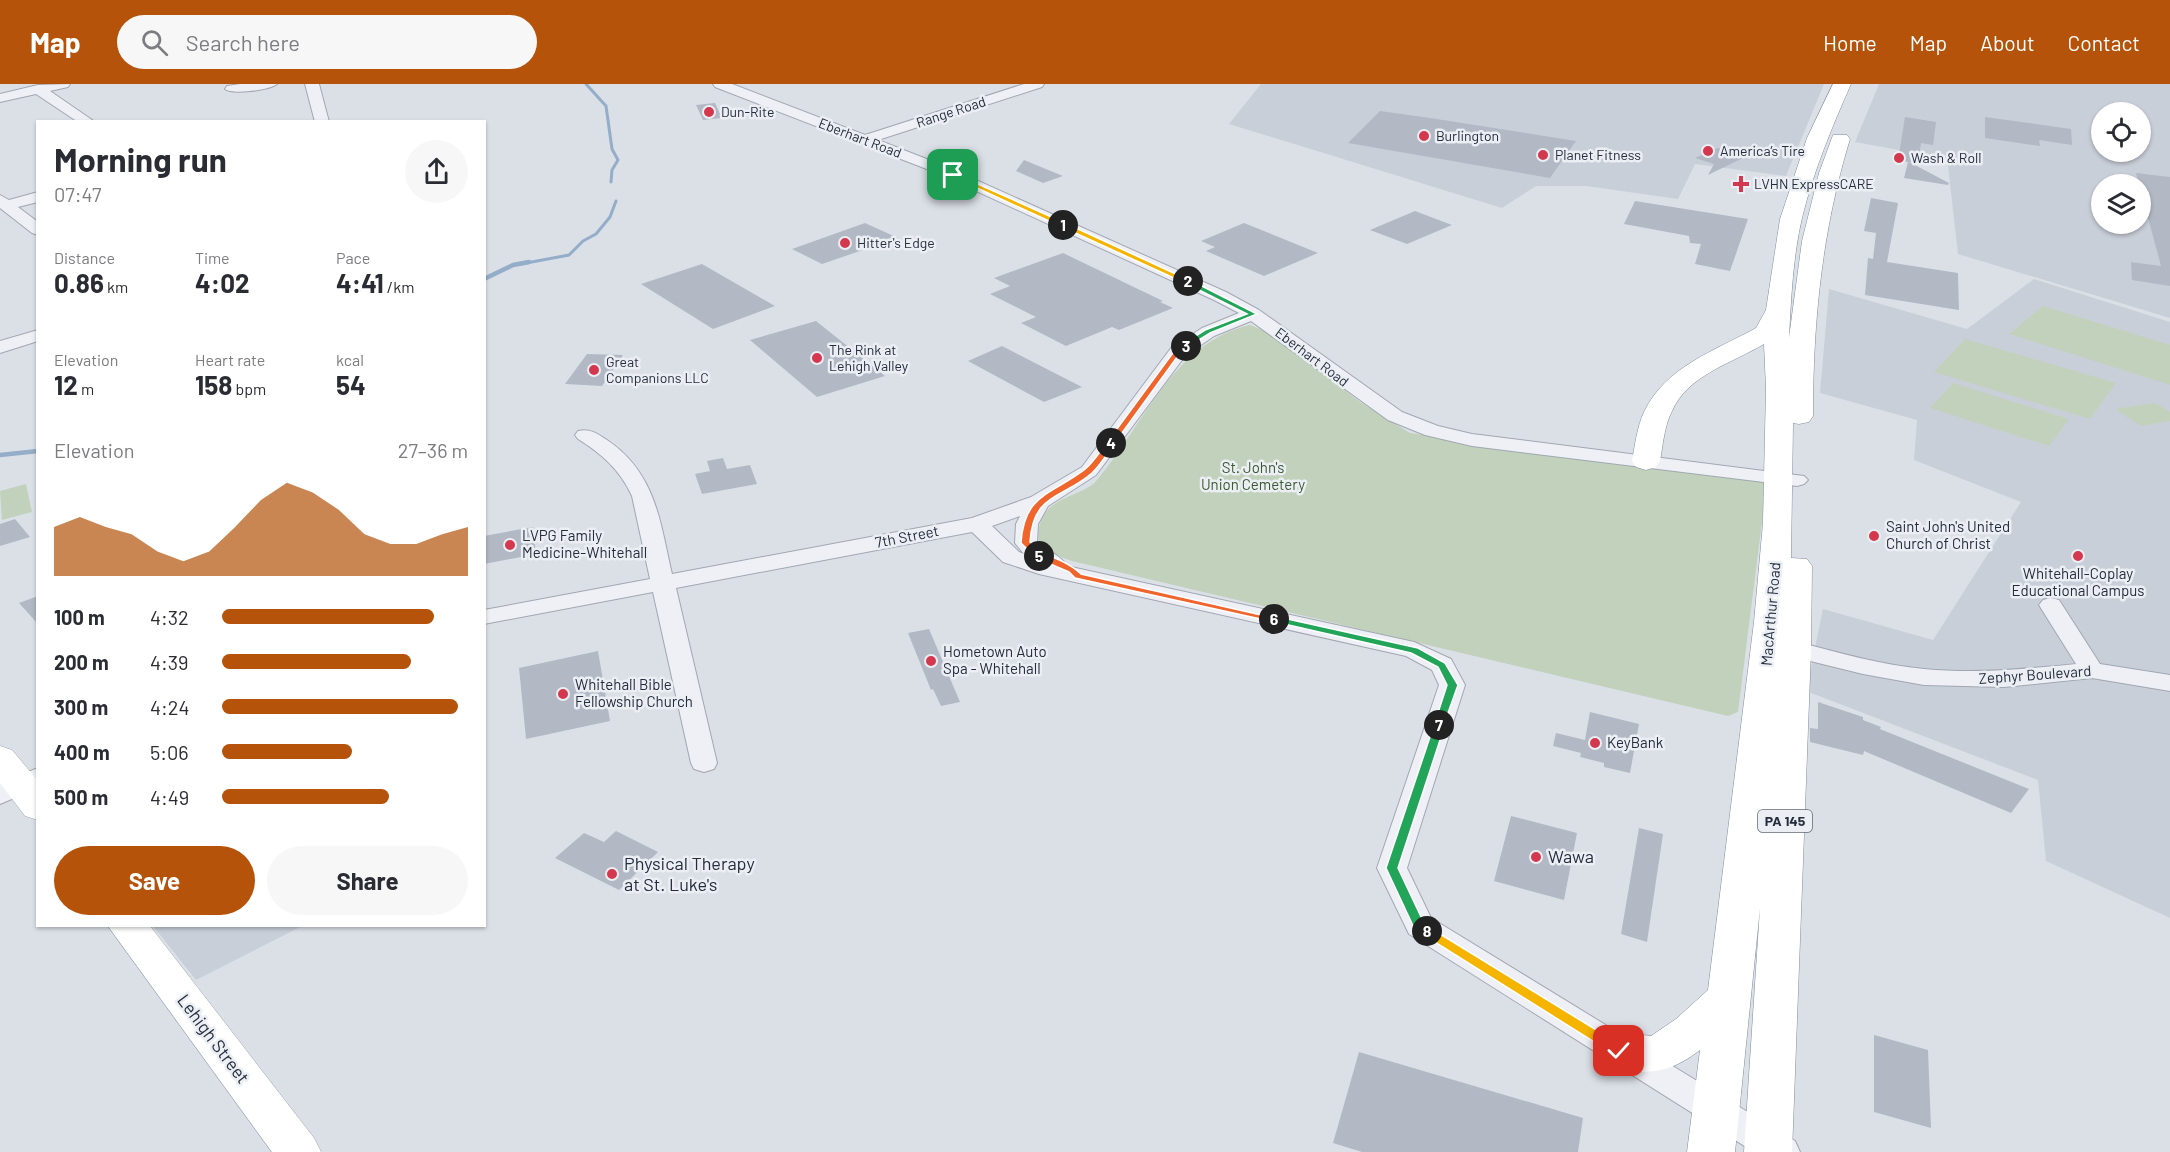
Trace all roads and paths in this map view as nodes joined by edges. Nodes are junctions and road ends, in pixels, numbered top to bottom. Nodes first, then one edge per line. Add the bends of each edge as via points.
1 (63, 84) edge
2 (270, 84) edge
3 (312, 84) edge
4 (720, 84) edge
5 (1037, 84) edge
6 (232, 88) dead end
7 (1851, 88) edge
8 (38, 90) junction
9 (0, 98) edge
10 (85, 120) edge
11 (321, 120) edge
12 (865, 140) junction
13 (36, 197) edge
14 (3, 203) edge
15 (36, 228) edge
16 (1778, 310) junction
17 (1253, 314) junction
18 (36, 337) edge
19 (0, 347) edge
20 (585, 435) dead end
21 (1646, 461) junction
22 (1788, 479) junction
23 (1039, 502) junction
24 (977, 524) junction
25 (1078, 576) junction
26 (664, 582) junction
27 (2051, 605) dead end
28 (486, 617) edge
29 (1794, 650) junction
30 (2092, 670) junction
31 (2170, 683) edge
32 (704, 763) dead end
33 (129, 927) edge
34 (1727, 999) junction
35 (1619, 1051) junction
36 (1712, 1131) edge
37 (1773, 1149) edge
38 (298, 1152) edge

1 - 8 street
2 - 6 street
3 - 11 street
4 - 12 street, Eberhart Road
5 - 12 street, Range Road
7 - 16 highway, MacArthur Road / PA 145 via 1817,138 1791,219
7 - 22 highway, MacArthur Road / PA 145 via 1850,110 1817,214 1810,250
8 - 9 street
8 - 10 street
12 - 17 street, Eberhart Road via 942,170
13 - 14 street
14 - 15 street
16 - 21 highway via 1764,333 1694,370 1667,396 1658,411
16 - 22 highway, MacArthur Road / PA 145 via 1776,353
17 - 21 street, Eberhart Road via 1367,398 1413,424 1472,440
17 - 23 street, 7th Street via 1208,332 1178,352 1089,471
18 - 19 street
20 - 26 street via 614,454 637,482
21 - 22 street, Eberhart Road
22 - 29 highway, MacArthur Road / PA 145
22 - 34 highway, MacArthur Road / PA 145 via 1778,523 1764,699
23 - 24 street, 7th Street
23 - 25 street via 1027,524 1026,543 1040,556
24 - 25 street via 1011,557
24 - 26 street, 7th Street
25 - 35 street via 1414,650 1442,665 1452,685 1392,868 1420,926
26 - 28 street, 7th Street
26 - 32 street
27 - 30 street
29 - 30 street, Zephyr Boulevard via 1924,677 2004,679
29 - 37 highway, MacArthur Road / PA 145
30 - 31 street, Zephyr Boulevard
33 - 38 main road, Lehigh Street
34 - 35 highway via 1698,1026 1653,1054
34 - 36 highway, MacArthur Road / PA 145
35 - 36 street
36 - 37 street

